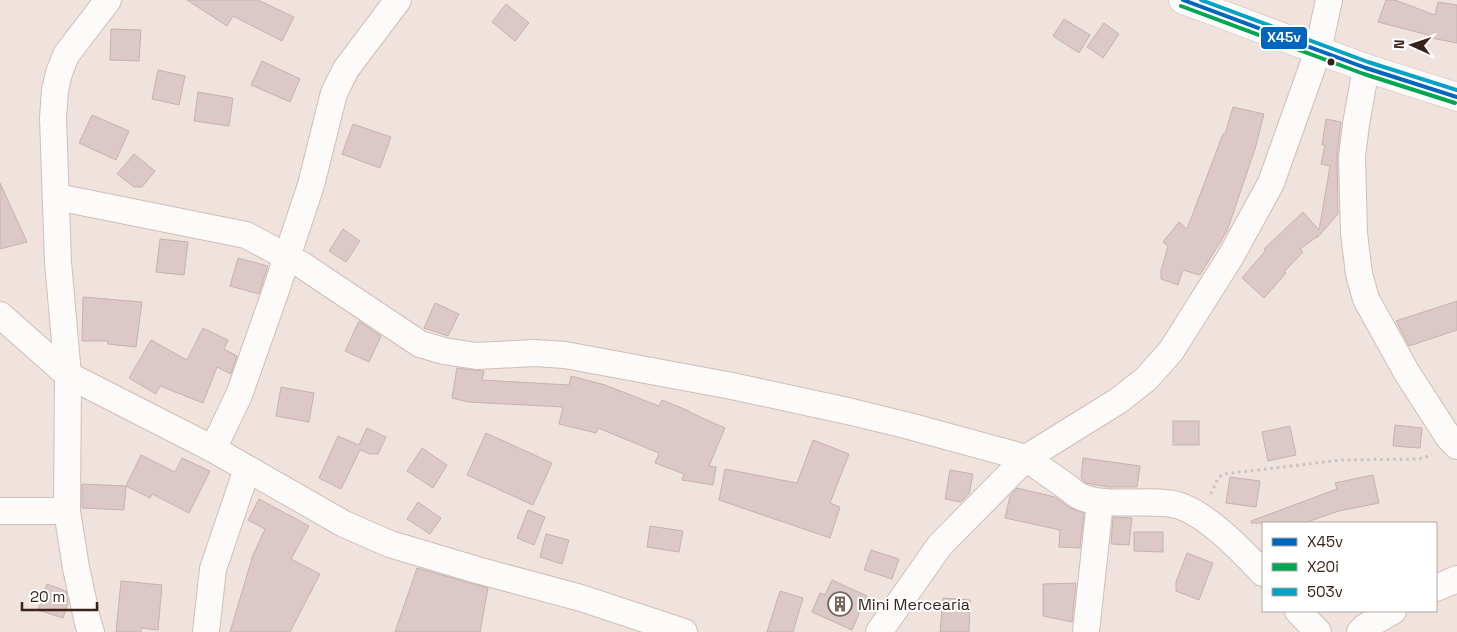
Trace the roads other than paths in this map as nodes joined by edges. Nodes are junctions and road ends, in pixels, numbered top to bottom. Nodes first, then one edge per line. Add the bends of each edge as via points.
1 (108, 0) edge
2 (398, 0) edge
3 (1183, 0) edge
4 (1329, 0) edge
5 (1318, 51) junction
6 (1366, 68) junction
7 (1457, 97) edge
8 (57, 197) junction
9 (287, 256) junction
10 (0, 314) edge
11 (68, 375) junction
12 (1453, 442) edge
13 (213, 449) junction
14 (1026, 458) junction
15 (247, 469) junction
16 (1100, 502) junction
17 (67, 511) junction
18 (0, 512) edge
19 (1262, 572) edge
20 (1457, 579) edge
21 (1437, 588) edge
22 (1299, 612) edge
23 (1391, 612) edge
24 (645, 626) edge
25 (91, 632) edge
26 (206, 632) edge
27 (684, 632) edge
28 (879, 632) edge
29 (1086, 632) edge
30 (1318, 632) edge
31 (1360, 632) edge

1 - 8 street via 66,55 54,90
2 - 9 street via 346,69 334,93 311,185
3 - 5 main road
4 - 5 street
5 - 6 main road
5 - 14 street via 1271,183 1231,256 1171,351 1146,380 1118,401
6 - 7 main road
6 - 12 street via 1352,157 1354,233 1359,274 1366,299 1407,373
8 - 9 street via 246,234
8 - 11 street via 58,262
9 - 13 street via 239,395
9 - 14 street via 420,344 444,351 476,356 565,355 732,386 900,423
10 - 11 street
11 - 13 street
11 - 17 street
13 - 15 street
14 - 16 street via 1075,495
14 - 28 street via 940,545
15 - 24 street via 344,524 390,544 581,598
15 - 26 street via 213,569
16 - 19 street via 1177,505 1205,519
16 - 29 street
17 - 18 street
17 - 25 street
20 - 21 street
22 - 30 street
23 - 31 street
24 - 27 street

